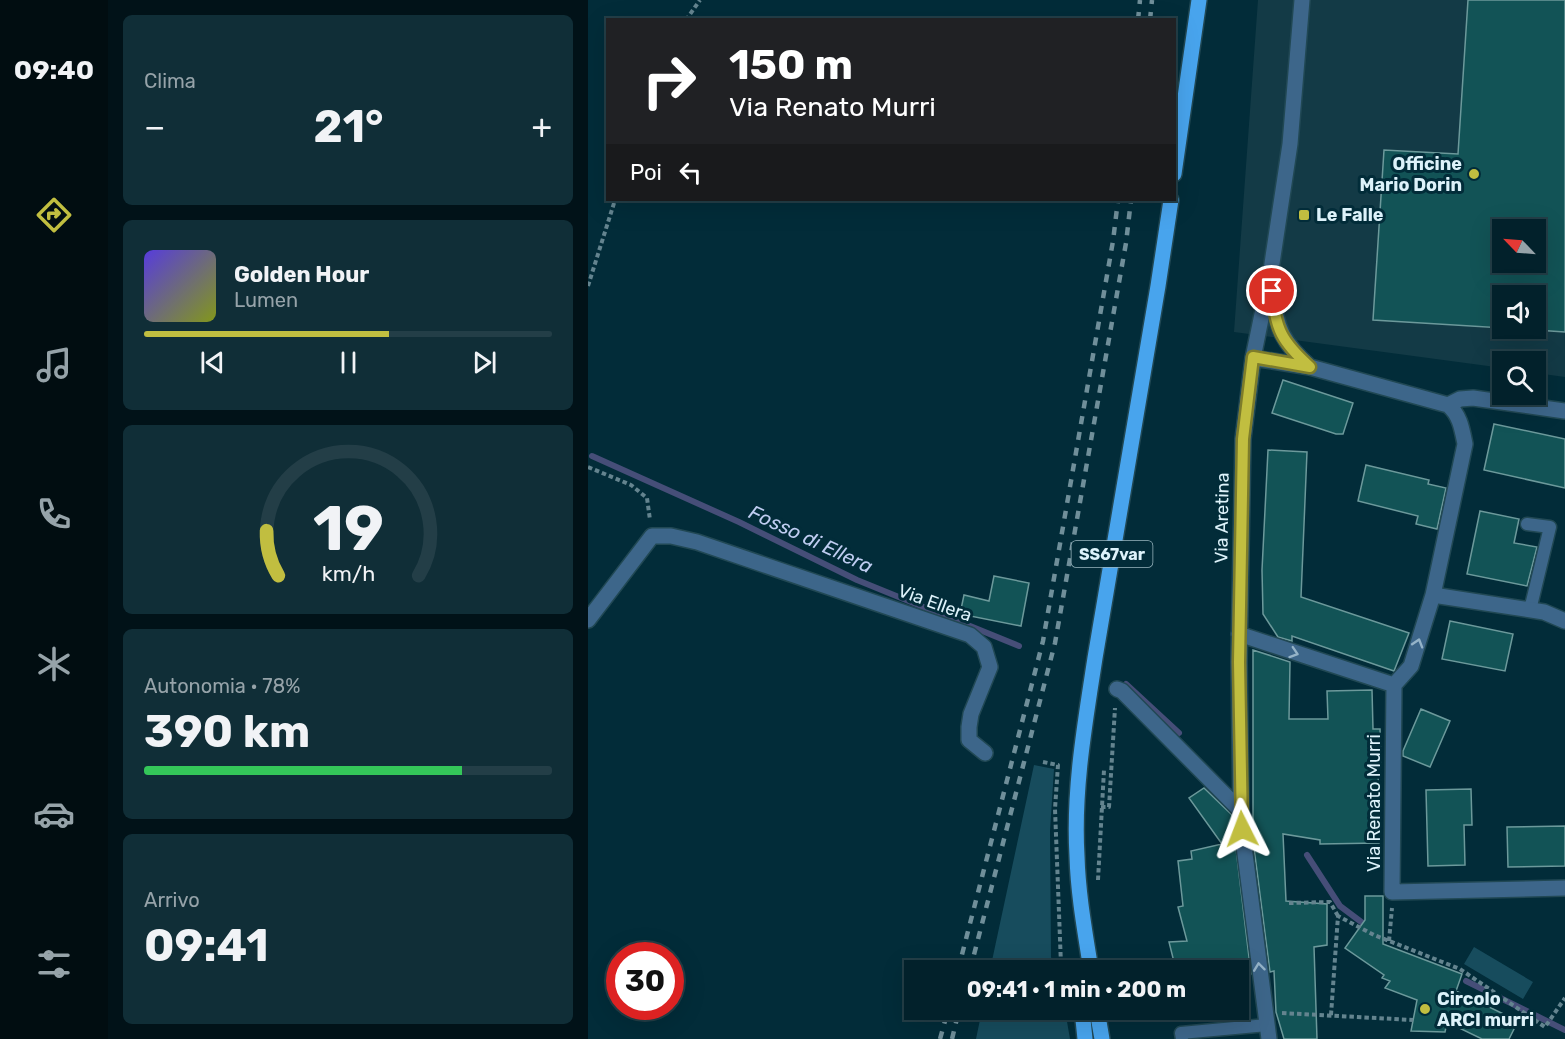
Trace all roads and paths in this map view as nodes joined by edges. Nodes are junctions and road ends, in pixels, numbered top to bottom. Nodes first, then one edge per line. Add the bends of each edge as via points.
1 (700, 0) edge
2 (1199, 0) edge
3 (1302, 0) edge
4 (687, 18) edge
5 (1176, 160) edge
6 (615, 201) edge
7 (1171, 201) edge
8 (1271, 270) junction
9 (588, 286) edge
10 (1253, 357) junction
11 (1310, 367) junction
12 (1448, 405) junction
13 (1565, 411) edge
14 (588, 467) edge
15 (1527, 524) dead end
16 (652, 536) junction
17 (1433, 595) junction
18 (1530, 610) junction
19 (588, 620) edge
20 (1565, 621) edge
21 (1239, 634) junction
22 (1394, 685) junction
23 (1117, 689) joint
24 (985, 753) dead end
25 (1043, 762) dead end
26 (1104, 770) dead end
27 (1101, 807) junction
28 (1241, 811) junction
29 (1098, 882) dead end
30 (1565, 888) edge
31 (1392, 892) junction
32 (1288, 903) dead end
33 (1081, 910) junction
34 (1338, 916) junction
35 (1389, 941) junction
36 (1060, 960) edge
37 (1081, 960) edge
38 (1089, 960) edge
39 (1565, 998) edge
40 (1331, 1015) junction
41 (1083, 1020) edge
42 (1099, 1020) edge
43 (1413, 1020) dead end
44 (1267, 1025) edge
45 (1235, 1034) edge
46 (1084, 1039) edge
47 (1102, 1039) edge
48 (1182, 1039) edge

1 - 4 path
2 - 5 main road
3 - 8 street, Via Aretina via 1290,144
6 - 9 path
7 - 33 main road, SS67var via 1086,718 1076,855
8 - 10 street, Via Aretina
8 - 11 street via 1274,312 1282,337
10 - 11 street
10 - 21 street, Via Aretina via 1243,439
11 - 12 street
12 - 13 street via 1473,398
12 - 17 street via 1460,420 1465,444
14 - 16 path via 631,485 647,498
15 - 18 lane via 1550,528
16 - 19 street
16 - 24 street, Via Ellera via 697,542 970,635 984,647 990,667 969,727 969,740
17 - 18 street
22 -> 17 street via 1411,666
18 - 20 street
21 -> 22 street
21 - 28 street, Via Aretina
22 - 31 street, Via Renato Murri
23 - 27 path via 1108,807
23 - 28 street
25 - 36 path via 1058,765 1055,808
26 - 27 path
27 - 29 path
44 -> 28 street, Via Aretina
30 - 31 street, Via Renato Murri
31 - 35 path
32 - 34 path via 1330,902
33 - 37 main road, SS67var
33 - 38 main road, SS67var
34 - 35 path
34 - 40 path
35 - 39 path via 1460,969 1545,1027
40 - 43 path
40 - 44 path
41 - 46 main road
42 - 47 main road
44 - 45 lane
45 - 48 lane via 1181,1033

